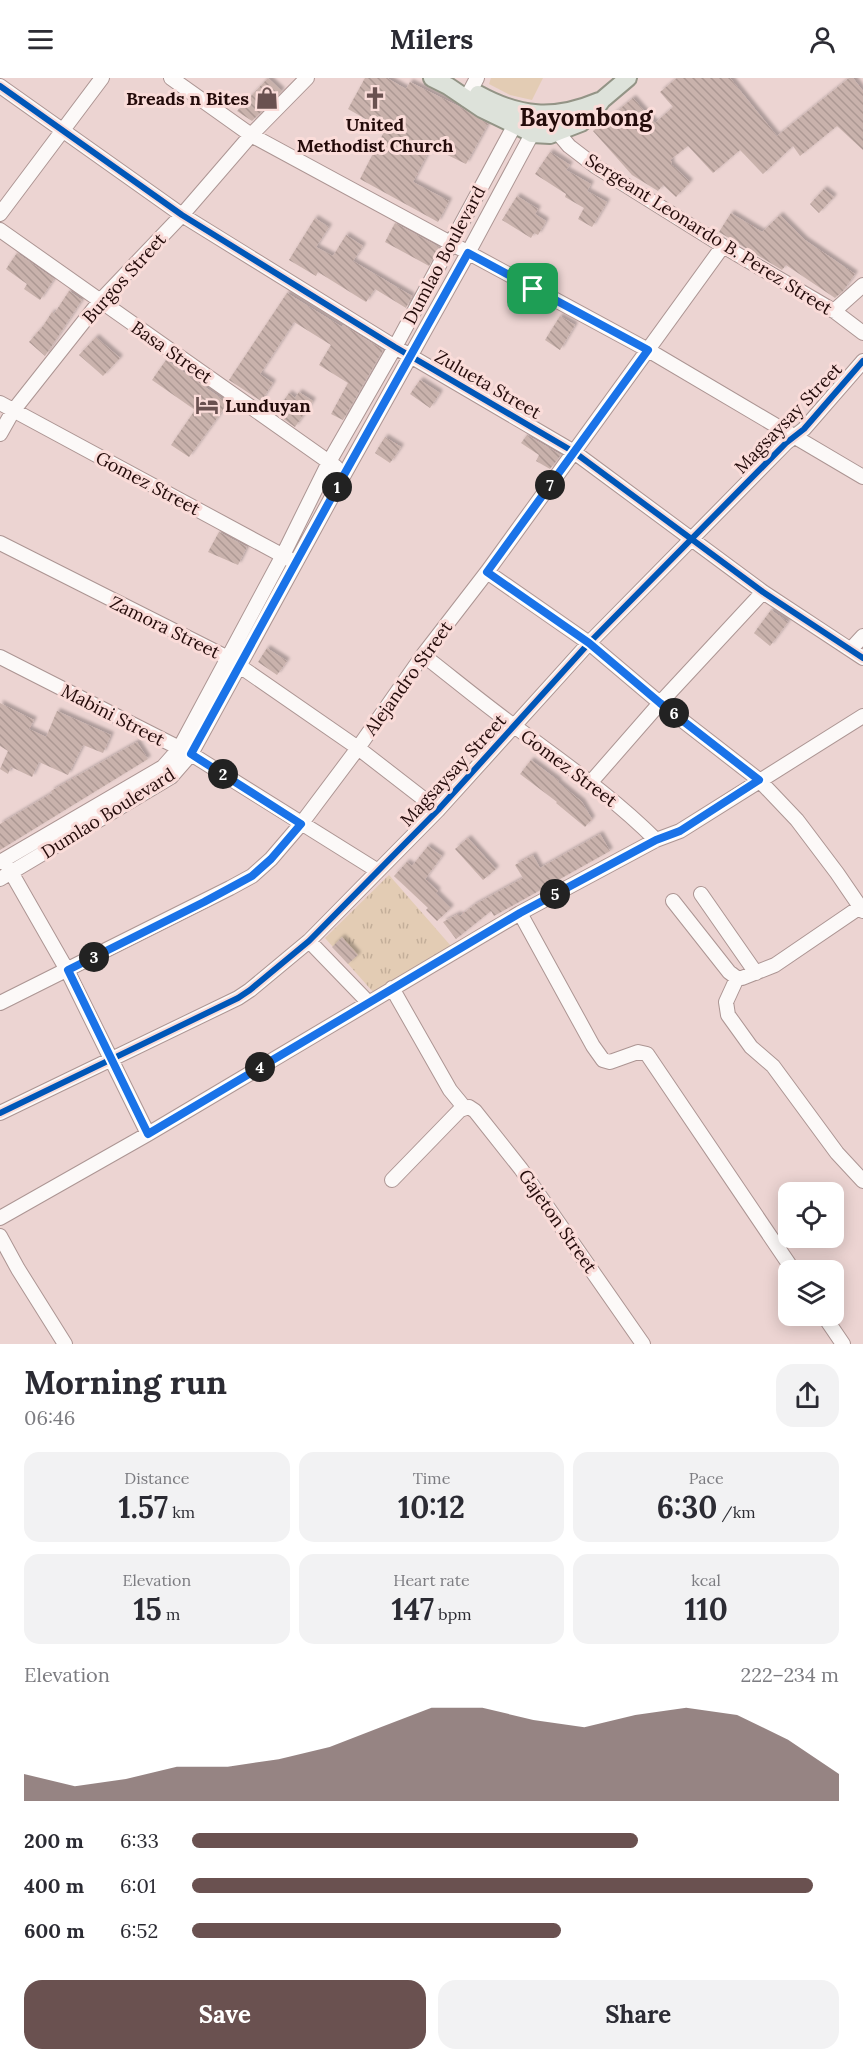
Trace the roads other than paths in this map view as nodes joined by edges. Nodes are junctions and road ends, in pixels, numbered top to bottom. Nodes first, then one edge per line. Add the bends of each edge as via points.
1 (102, 78) edge
2 (171, 78) edge
3 (307, 78) edge
4 (432, 78) edge
5 (628, 78) edge
6 (0, 87) edge
7 (471, 89) edge
8 (602, 100) junction
9 (543, 115) junction
10 (518, 119) junction
11 (63, 129) junction
12 (532, 134) junction
13 (558, 134) junction
14 (251, 135) junction
15 (0, 214) edge
16 (182, 215) junction
17 (0, 230) edge
18 (451, 242) junction
19 (723, 246) junction
20 (468, 253) junction
21 (863, 285) edge
22 (100, 301) junction
23 (834, 311) junction
24 (863, 333) edge
25 (395, 347) junction
26 (648, 350) junction
27 (411, 356) junction
28 (863, 361) edge
29 (0, 403) edge
30 (13, 411) junction
31 (0, 434) edge
32 (795, 436) junction
33 (574, 452) junction
34 (329, 462) junction
35 (345, 473) junction
36 (863, 477) edge
37 (692, 540) junction
38 (0, 543) edge
39 (283, 555) junction
40 (296, 563) junction
41 (487, 572) junction
42 (763, 592) junction
43 (863, 636) edge
44 (589, 643) junction
45 (851, 649) junction
46 (423, 655) junction
47 (0, 657) edge
48 (228, 658) junction
49 (863, 658) edge
50 (240, 666) junction
51 (660, 703) junction
52 (863, 716) edge
53 (514, 727) junction
54 (358, 748) junction
55 (185, 752) junction
56 (759, 780) junction
57 (591, 782) junction
58 (438, 810) junction
59 (301, 824) junction
60 (656, 840) junction
61 (2, 861) edge
62 (378, 871) junction
63 (6, 876) edge
64 (701, 894) dead end
65 (674, 901) dead end
66 (861, 909) edge
67 (520, 913) junction
68 (309, 941) junction
69 (68, 970) junction
70 (756, 974) junction
71 (737, 978) junction
72 (392, 988) junction
73 (368, 1002) junction
74 (0, 1003) edge
75 (112, 1060) junction
76 (464, 1107) junction
77 (0, 1113) edge
78 (148, 1134) junction
79 (393, 1180) dead end
80 (863, 1181) edge
81 (0, 1218) edge
82 (0, 1236) edge
83 (786, 1260) edge
84 (831, 1326) edge
85 (65, 1344) edge
86 (643, 1344) edge
87 (843, 1344) edge

1 - 11 street
2 - 14 street
3 - 14 street, Burgos Street
4 - 7 main road via 448,86
5 - 8 main road
6 - 11 street, Zulueta Street
7 - 10 main road
8 - 9 main road via 581,109
8 - 13 main road via 581,123
9 - 10 main road
9 - 13 street, Sergeant Leonardo B. Perez Street
10 - 12 main road
10 - 18 street, Dumlao Boulevard
11 - 15 street
11 - 16 street, Zulueta Street
12 - 13 main road
12 - 20 street, Dumlao Boulevard
13 - 19 street, Sergeant Leonardo B. Perez Street via 602,170
14 - 16 street, Burgos Street
14 - 18 street
16 - 22 street, Burgos Street
16 - 25 street, Zulueta Street
17 - 22 street, Basa Street
18 - 20 street
18 - 25 street, Dumlao Boulevard
19 - 23 street, Sergeant Leonardo B. Perez Street
19 - 26 street, Alejandro Street
20 - 26 street
20 - 27 street, Dumlao Boulevard
21 - 23 street
22 - 30 street, Burgos Street
22 - 34 street, Basa Street
23 - 24 street, Sergeant Leonardo B. Perez Street
25 - 27 street, Zulueta Street
25 - 34 street, Dumlao Boulevard
26 - 32 street
26 - 33 street, Alejandro Street
27 - 33 street, Zulueta Street
27 - 35 street, Dumlao Boulevard
28 - 32 street, Magsaysay Street
29 - 30 street, Gomez Street
30 - 31 street, Burgos Street
30 - 39 street, Gomez Street
32 - 36 street
32 - 37 street, Magsaysay Street
33 - 37 street, Zulueta Street
33 - 41 street, Alejandro Street
34 - 35 street, Basa Street
34 - 39 street, Dumlao Boulevard
35 - 40 street, Dumlao Boulevard
37 - 42 street, Zulueta Street
37 - 44 street, Magsaysay Street
38 - 48 street, Zamora Street
39 - 40 street, Gomez Street
39 - 48 street, Dumlao Boulevard
40 - 50 street, Dumlao Boulevard
41 - 44 street
41 - 46 street, Alejandro Street
42 - 45 street, Zulueta Street
42 - 51 street
43 - 45 street
44 - 51 street
44 - 53 street, Magsaysay Street
45 - 49 street, Zulueta Street
46 - 53 street, Gomez Street
46 - 54 street, Alejandro Street
47 - 55 street, Mabini Street
48 - 50 street, Zamora Street
48 - 55 street, Dumlao Boulevard
50 - 54 street, Zamora Street
50 - 55 street, Dumlao Boulevard
51 - 56 street
51 - 57 street
52 - 56 street
53 - 57 street, Gomez Street
53 - 58 street, Magsaysay Street
54 - 58 street, Zamora Street
54 - 59 street, Alejandro Street
55 - 59 street, Mabini Street
55 - 61 street, Dumlao Boulevard
55 - 63 street, Dumlao Boulevard via 171,777
56 - 60 street via 680,831
56 - 66 street via 797,820
57 - 60 street, Gomez Street
58 - 62 street, Magsaysay Street
59 - 62 street, Mabini Street
59 - 69 street, Alejandro Street via 252,876
60 - 67 street
61 - 63 street
62 - 68 street, Magsaysay Street
63 - 69 street
64 - 70 street
65 - 71 street
66 - 70 street
67 - 72 street
67 - 83 street via 600,1058 610,1062 638,1052 647,1054
68 - 73 street
68 - 75 street, Magsaysay Street via 238,998
69 - 74 street, Alejandro Street
69 - 75 street
70 - 71 street
71 - 80 street via 726,1002 728,1015
72 - 73 street
72 - 76 street, Gajeton Street via 450,1090
73 - 78 street
75 - 77 street, Magsaysay Street
75 - 78 street
76 - 79 street
76 - 86 street, Gajeton Street via 475,1111 521,1169
78 - 81 street
82 - 85 street
84 - 87 street

